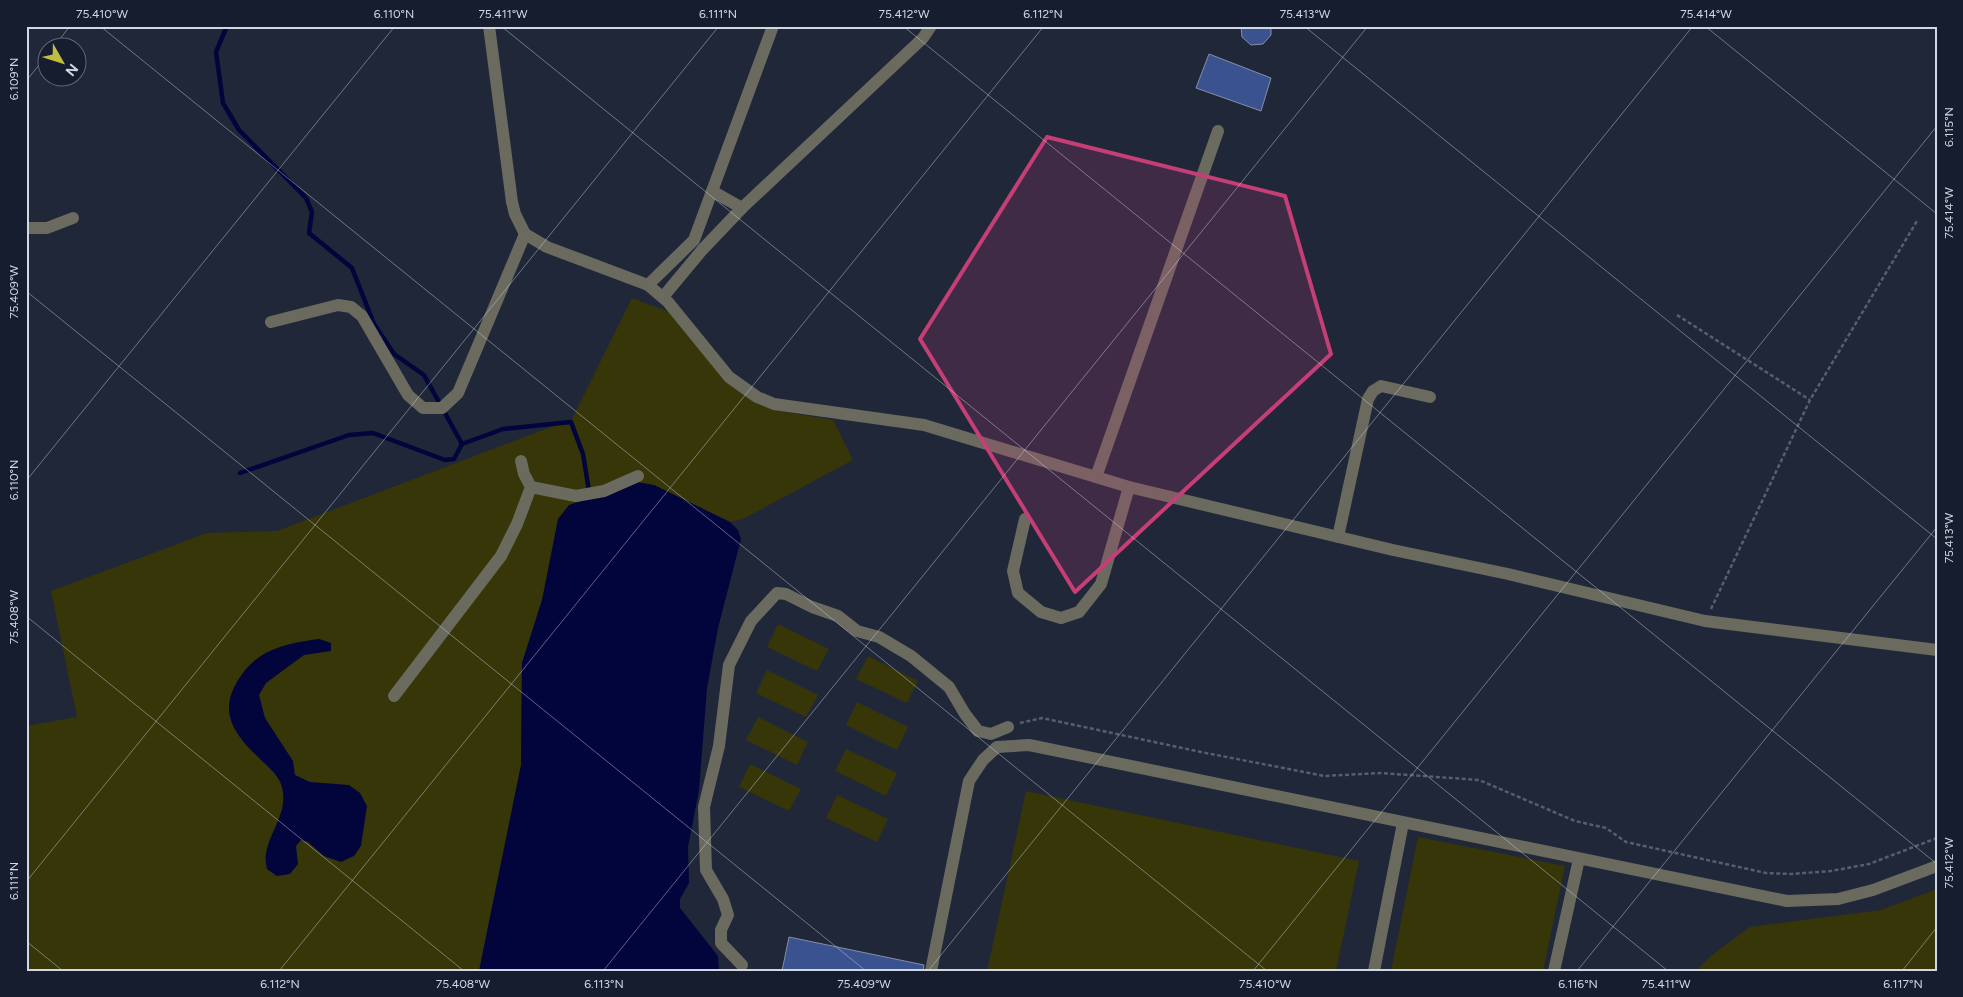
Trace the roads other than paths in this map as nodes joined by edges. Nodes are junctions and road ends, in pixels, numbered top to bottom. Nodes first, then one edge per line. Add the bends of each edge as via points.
1 (489, 26) edge
2 (773, 26) edge
3 (931, 26) edge
4 (1218, 131) dead end
5 (712, 191) junction
6 (742, 208) junction
7 (73, 218) dead end
8 (26, 228) edge
9 (525, 234) junction
10 (698, 245) junction
11 (648, 285) junction
12 (663, 297) junction
13 (271, 322) dead end
14 (1430, 397) dead end
15 (521, 461) dead end
16 (638, 476) dead end
17 (1096, 477) junction
18 (531, 487) junction
19 (1129, 487) junction
20 (1025, 519) dead end
21 (1338, 537) junction
22 (1937, 650) edge
23 (394, 696) dead end
24 (1008, 727) road end
25 (1403, 822) junction
26 (1579, 859) junction
27 (1937, 866) edge
28 (742, 965) dead end
29 (931, 971) edge
30 (1374, 971) edge
31 (1554, 971) edge

1 - 9 street via 512,202
2 - 5 street
3 - 6 street via 923,38
4 - 17 street
5 - 6 street
5 - 10 street
6 - 10 street
7 - 8 street via 46,228
9 - 11 street via 547,247
9 - 13 street via 458,394 442,408 423,408 408,395 362,316 351,307 338,305
10 - 11 street
10 - 12 street
11 - 12 street
12 - 17 street via 729,377 757,397 774,404 924,425
14 - 21 street via 1381,386 1373,390 1368,399
15 - 18 street
16 - 18 street via 604,491 576,496
17 - 19 street
18 - 23 street via 502,556
19 - 20 street via 1101,584 1078,612 1061,618 1041,612 1018,593 1013,571
19 - 21 street
21 - 22 street via 1706,621
24 - 28 street via 991,734 978,731 949,687 911,656 879,638 857,631 838,616 777,593 751,621 729,665 719,746 704,807 706,870 723,899 728,915 721,930 721,943
25 - 26 street
25 - 29 street via 1029,745 997,747 983,760 969,781
25 - 30 street
26 - 27 street via 1786,901 1838,899 1873,890
26 - 31 street

